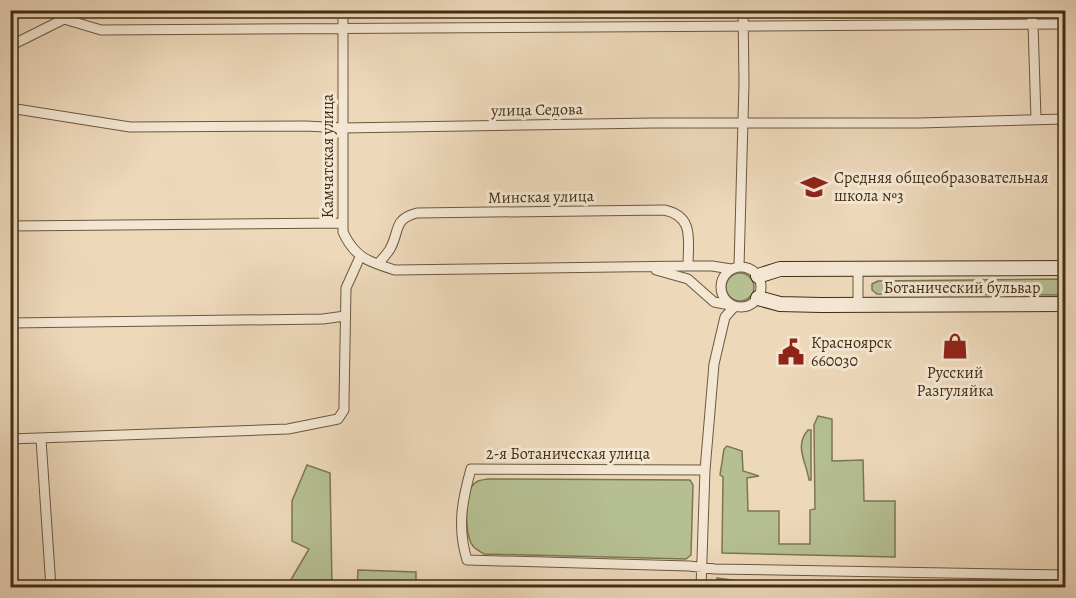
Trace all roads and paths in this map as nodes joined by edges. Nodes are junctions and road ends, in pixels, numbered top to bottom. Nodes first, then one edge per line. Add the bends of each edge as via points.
1 (343, 10) edge
2 (743, 10) edge
3 (1030, 10) edge
4 (1034, 24) junction
5 (1065, 24) edge
6 (743, 26) junction
7 (343, 28) junction
8 (10, 46) edge
9 (10, 108) edge
10 (1036, 119) junction
11 (1065, 119) edge
12 (743, 123) junction
13 (343, 128) junction
14 (343, 223) junction
15 (10, 226) edge
16 (360, 257) junction
17 (378, 264) junction
18 (688, 266) junction
19 (646, 267) junction
20 (735, 268) junction
21 (858, 268) junction
22 (1065, 268) edge
23 (758, 276) junction
24 (758, 298) junction
25 (1065, 304) edge
26 (858, 305) junction
27 (732, 306) junction
28 (345, 316) junction
29 (10, 323) edge
30 (10, 439) edge
31 (41, 439) junction
32 (705, 470) junction
33 (702, 567) junction
34 (1065, 575) edge
35 (51, 588) edge
36 (701, 588) edge

1 - 7 street, Камчатская улица
2 - 6 street
3 - 4 street
4 - 5 street
4 - 6 street
4 - 10 street
6 - 7 street
6 - 12 street
7 - 8 street via 101,30 64,19
7 - 13 street, Камчатская улица
9 - 13 street, улица Седова via 130,127
10 - 11 street, улица Седова
10 - 12 street, улица Седова
12 - 13 street, улица Седова
12 - 20 street
13 - 14 street, Камчатская улица
14 - 15 street
14 - 16 street, Камчатская улица via 349,245
16 - 17 street
16 - 28 street via 346,288
17 - 18 street, Минская улица via 390,249 401,220 417,213 664,210 680,215 686,225
17 - 19 street via 395,270
18 - 19 street
18 - 20 street
19 - 27 street via 688,279 714,302
20 - 23 street via 750,269
20 - 27 street via 723,277 720,287 723,298
21 - 22 street, Ботанический бульвар
21 - 23 street, Ботанический бульвар via 780,269
21 - 26 street
23 - 24 street
24 - 26 street, Ботанический бульвар via 780,304
24 - 27 street via 748,306
25 - 26 street, Ботанический бульвар
27 - 32 street via 725,317 714,364
28 - 29 street
28 - 31 street via 344,410 338,419 288,429
30 - 31 street
31 - 35 street
32 - 33 street
32 - 33 street, 2-я Ботаническая улица via 471,469 461,512 467,560
33 - 34 street
33 - 36 street

